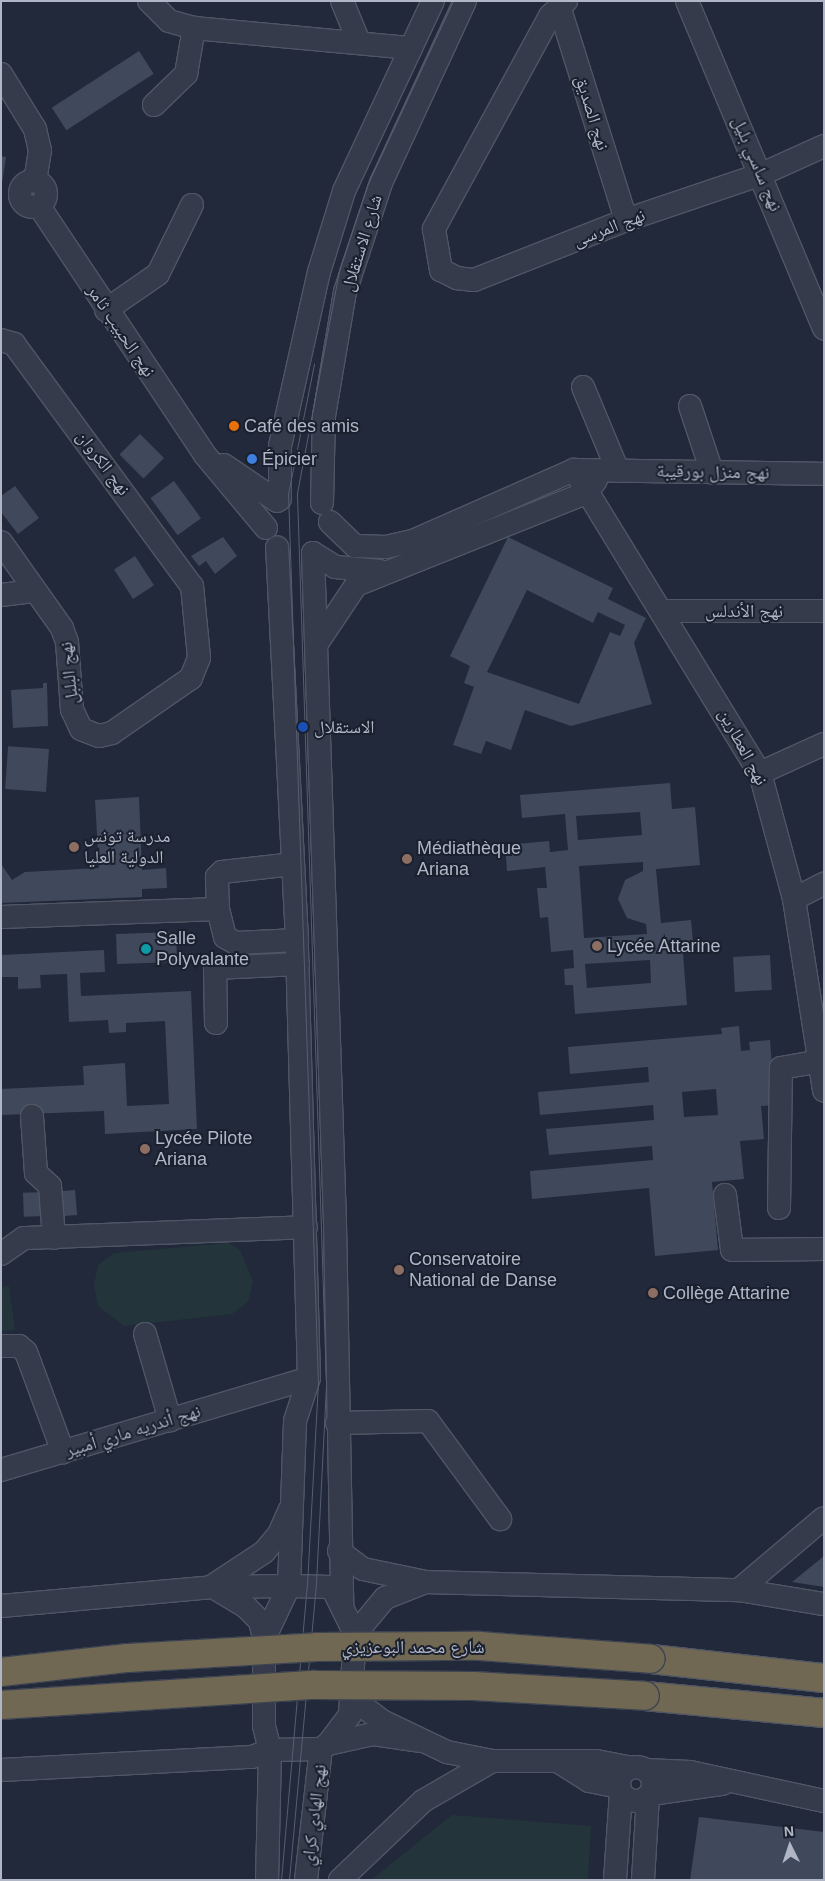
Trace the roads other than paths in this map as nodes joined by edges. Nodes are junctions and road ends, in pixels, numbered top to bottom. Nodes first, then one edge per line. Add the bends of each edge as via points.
1 (149, 1) edge
2 (342, 1) edge
3 (433, 1) edge
4 (465, 1) edge
5 (687, 1) edge
6 (563, 4) edge
7 (194, 28) junction
8 (359, 42) junction
9 (411, 48) junction
10 (1, 74) edge
11 (154, 105) dead end
12 (824, 146) edge
13 (762, 174) junction
14 (20, 201) edge
15 (192, 205) dead end
16 (626, 220) junction
17 (816, 287) edge
18 (106, 310) junction
19 (824, 328) edge
20 (1, 340) edge
21 (583, 387) dead end
22 (690, 406) dead end
23 (205, 455) junction
24 (574, 470) junction
25 (610, 471) junction
26 (712, 472) junction
27 (824, 474) edge
28 (586, 493) junction
29 (279, 500) junction
30 (326, 512) junction
31 (266, 528) junction
32 (1, 542) edge
33 (276, 548) junction
34 (313, 553) junction
35 (382, 571) junction
36 (33, 591) junction
37 (1, 595) edge
38 (195, 597) joint
39 (665, 611) junction
40 (824, 611) edge
41 (318, 643) junction
42 (824, 744) edge
43 (760, 773) junction
44 (293, 864) junction
45 (824, 884) edge
46 (794, 899) junction
47 (218, 909) junction
48 (1, 917) edge
49 (297, 940) junction
50 (298, 964) junction
51 (216, 1023) dead end
52 (819, 1024) edge
53 (820, 1061) junction
54 (824, 1091) edge
55 (32, 1116) dead end
56 (724, 1194) dead end
57 (779, 1208) dead end
58 (306, 1227) junction
59 (54, 1238) junction
60 (824, 1249) edge
61 (1, 1254) edge
62 (145, 1334) dead end
63 (1, 1346) edge
64 (309, 1378) junction
65 (264, 1392) junction
66 (170, 1420) junction
67 (295, 1421) junction
68 (338, 1423) junction
69 (63, 1452) junction
70 (1, 1470) edge
71 (294, 1486) junction
72 (824, 1518) edge
73 (500, 1519) dead end
74 (339, 1551) junction
75 (425, 1582) junction
76 (289, 1586) junction
77 (212, 1587) junction
78 (739, 1590) junction
79 (824, 1604) edge
80 (342, 1605) junction
81 (1, 1606) edge
82 (355, 1634) junction
83 (264, 1639) junction
84 (1, 1672) edge
85 (824, 1678) edge
86 (164, 1693) junction
87 (353, 1699) junction
88 (1, 1705) edge
89 (824, 1713) edge
90 (1, 1715) edge
91 (421, 1741) junction
92 (325, 1746) junction
93 (270, 1750) junction
94 (492, 1761) junction
95 (559, 1762) junction
96 (638, 1769) junction
97 (1, 1770) edge
98 (725, 1783) junction
99 (620, 1790) junction
100 (649, 1796) junction
101 (824, 1801) edge
102 (267, 1880) edge
103 (306, 1880) edge
104 (340, 1880) edge
105 (615, 1880) edge
106 (644, 1880) edge

1 - 7 street via 169,21
2 - 8 street
3 - 9 street, شارع الاستقلال
4 - 30 street, شارع الاستقلال via 381,183 345,292 324,416
5 - 13 street, نهج ساسي بليل
6 - 16 street, نهج الصديق
6 - 16 street, نهج المرسى via 434,229 441,270 457,278 474,280
7 - 8 street
7 - 11 street via 186,74
8 - 9 street
9 - 29 street, شارع الاستقلال via 344,190 319,272 280,446
10 - 14 street via 35,128 40,150 35,182 46,194
12 - 13 street, نهج المرسى
13 - 16 street, نهج المرسى
13 - 17 street, نهج ساسي بليل
14 - 18 street, نهج الحبيب ثامر
15 - 18 street via 158,274
17 - 19 street, نهج ساسي بليل
18 - 23 street, نهج الحبيب ثامر
20 - 38 street, نهج الكروان via 14,344 184,572
21 - 25 street
22 - 26 street
23 - 29 street, نهج الحبيب ثامر
23 - 31 street, نهج الحبيب ثامر
24 - 25 street, نهج منزل بورقيبة
24 - 28 street, نهج العطارين
24 - 30 street via 413,540 386,548 355,546
25 - 26 street, نهج منزل بورقيبة
25 - 28 street
26 - 27 street, نهج منزل بورقيبة
28 - 35 street
28 - 39 street, نهج العطارين
29 - 30 street via 297,493
29 - 31 street via 269,513
30 - 34 street via 327,540
31 - 33 street
32 - 36 street, نهج البلبل
33 - 34 street via 291,556
33 - 44 street
34 - 35 street via 335,567
34 - 41 street, نهج الهادي كراي
35 - 41 street via 344,598
36 - 37 street
36 - 38 street, نهج البلبل via 67,642 75,720 87,734 99,736 134,721 191,678 199,658
39 - 40 street, نهج الأندلس
39 - 43 street, نهج العطارين
41 - 68 street, نهج الهادي كراي
42 - 43 street
43 - 46 street, نهج العطارين
44 - 47 street via 222,872 217,877
44 - 49 street
45 - 46 street
46 - 52 street, نهج العطارين
47 - 48 street
47 - 49 street via 225,937 236,943
49 - 50 street
50 - 51 street via 215,968
50 - 58 street
52 - 53 street, نهج العطارين
53 - 54 street, نهج العطارين
53 - 57 street via 781,1068
55 - 59 street via 36,1173 50,1186
56 - 60 street via 732,1250
58 - 59 street
58 - 64 street
59 - 61 street via 24,1238
62 - 66 street
63 - 69 street via 19,1346 26,1352
64 - 65 street, نهج أندريه ماري أمبير
64 - 67 street
65 - 66 street, نهج أندريه ماري أمبير
65 - 67 street via 292,1407
66 - 69 street, نهج أندريه ماري أمبير
67 - 71 street
68 - 73 street via 428,1421
68 - 74 street, نهج الهادي كراي
69 - 70 street, نهج أندريه ماري أمبير
71 - 76 street
71 - 77 street via 279,1534 241,1570
72 - 78 street
74 - 75 street via 363,1569
74 - 80 street, نهج الهادي كراي
75 - 78 street
75 - 82 street via 385,1598 370,1610
76 - 77 street
76 - 80 street, نهج الهادي كراي via 332,1587
76 - 83 street
77 - 81 street
77 - 83 street via 246,1607 260,1621
78 - 79 street
80 - 82 street, نهج الهادي كراي
82 - 87 street, نهج الهادي كراي
83 - 93 street via 264,1726
84 - 85 highway, شارع محمد البوعزيزي, bridge via 128,1658 317,1646 480,1646 651,1659
86 - 88 highway, bridge
86 - 89 highway, bridge via 314,1685 474,1686 645,1696
86 - 90 highway, bridge
87 - 91 street
87 - 92 street, نهج الهادي كراي via 344,1727
91 - 92 street via 374,1734
91 - 94 street
92 - 93 street, نهج الهادي كراي
92 - 103 street, نهج الهادي كراي
93 - 97 street, نهج الهادي كراي via 252,1756
93 - 102 street
94 - 95 street
94 - 104 street via 423,1801
95 - 96 street via 596,1761
95 - 99 street via 589,1781
96 - 98 street via 690,1772
96 - 99 street via 621,1776
96 - 100 street via 653,1783
98 - 100 street
98 - 101 street
99 - 100 street via 634,1802
99 - 105 street
100 - 106 street

